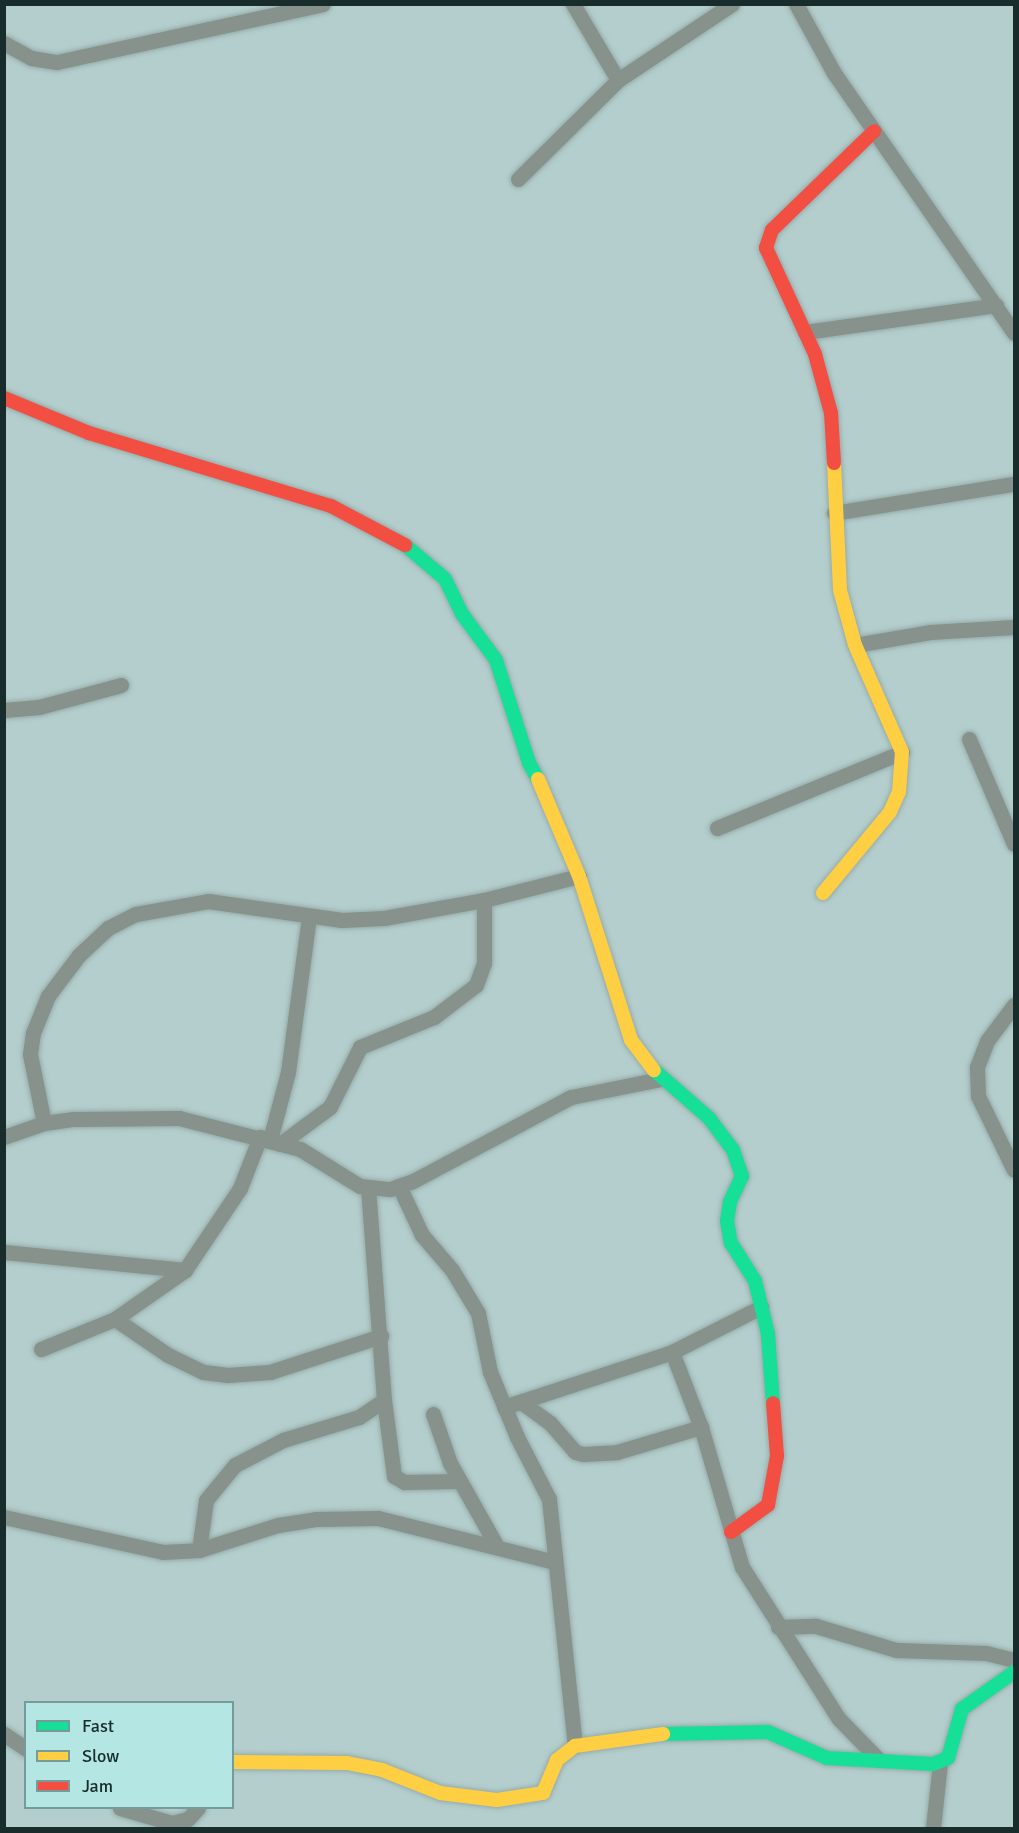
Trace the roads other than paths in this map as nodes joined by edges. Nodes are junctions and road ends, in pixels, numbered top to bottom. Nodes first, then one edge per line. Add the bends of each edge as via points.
1 (323, 4) edge
2 (573, 4) edge
3 (732, 4) edge
4 (796, 4) edge
5 (4, 43) edge
6 (618, 80) junction
7 (874, 131) junction
8 (518, 179) dead end
9 (996, 305) junction
10 (805, 332) junction
11 (1014, 333) edge
12 (4, 399) edge
13 (1014, 484) edge
14 (834, 513) junction
15 (1014, 627) edge
16 (855, 645) junction
17 (121, 685) dead end
18 (4, 710) edge
19 (969, 739) dead end
20 (902, 752) junction
21 (717, 828) dead end
22 (1014, 844) edge
23 (579, 876) junction
24 (823, 893) dead end
25 (484, 900) junction
26 (309, 917) junction
27 (1014, 1005) edge
28 (661, 1079) junction
29 (44, 1123) junction
30 (4, 1137) edge
31 (270, 1140) junction
32 (1014, 1170) edge
33 (399, 1186) junction
34 (368, 1189) junction
35 (4, 1252) edge
36 (184, 1270) junction
37 (761, 1307) junction
38 (115, 1318) junction
39 (381, 1336) junction
40 (41, 1349) dead end
41 (672, 1352) junction
42 (384, 1400) junction
43 (521, 1402) junction
44 (504, 1407) junction
45 (433, 1414) dead end
46 (701, 1426) junction
47 (459, 1481) junction
48 (4, 1517) edge
49 (731, 1532) junction
50 (495, 1545) junction
51 (199, 1550) junction
52 (555, 1562) junction
53 (778, 1627) junction
54 (1014, 1660) edge
55 (1014, 1672) edge
56 (4, 1734) edge
57 (575, 1746) junction
58 (24, 1748) edge
59 (879, 1760) junction
60 (234, 1762) edge
61 (940, 1763) junction
62 (123, 1809) edge
63 (197, 1809) edge
64 (933, 1828) edge

1 - 5 street via 57,62 31,58
2 - 6 street
3 - 6 street
4 - 7 street via 834,73
6 - 8 street
7 - 9 street
7 - 10 street via 767,239 768,255
9 - 10 street
9 - 11 street
10 - 14 street via 831,413
12 - 23 street via 89,433 278,487 331,506 395,537 445,579 462,614 496,660 529,763 546,792
13 - 14 street
14 - 16 street via 840,590
15 - 16 street via 930,632
16 - 20 street
17 - 18 street via 39,707
19 - 22 street
20 - 21 street
20 - 24 street via 899,792 890,812
23 - 25 street
23 - 28 street via 631,1040
25 - 26 street via 384,918
25 - 31 street via 484,963 476,985 434,1017 360,1047 330,1107
26 - 29 street via 201,901 136,914 108,928 79,955 48,996 33,1033 31,1062
26 - 31 street via 288,1072
27 - 32 street via 987,1041 977,1067 978,1096
28 - 33 street via 571,1097
28 - 37 street via 709,1118 733,1150 742,1176 730,1202 727,1221 731,1243 755,1281
29 - 30 street
29 - 31 street via 148,1116 179,1118
31 - 34 street via 318,1158
31 - 36 street
33 - 34 street
33 - 44 street via 422,1235 452,1270 478,1313 490,1372
34 - 39 street
35 - 36 street
36 - 38 street
37 - 41 street
37 - 49 street via 769,1341 777,1456 768,1505
38 - 39 street via 168,1355 203,1372 228,1376 270,1371
38 - 40 street
39 - 42 street
41 - 43 street
41 - 46 street
42 - 47 street via 394,1476 416,1483
42 - 51 street via 359,1417 283,1440 235,1465 206,1500
43 - 44 street
43 - 46 street via 550,1423 575,1452 583,1454 617,1452
44 - 52 street via 549,1499
45 - 47 street
46 - 49 street
47 - 50 street
48 - 51 street via 163,1552
49 - 53 street via 742,1568
50 - 51 street via 378,1518 346,1518 278,1525
50 - 52 street
52 - 57 street
53 - 54 street via 816,1626 896,1650 986,1653
53 - 59 street via 839,1719
55 - 61 street via 962,1709 952,1749
56 - 58 street
57 - 59 street via 633,1736 748,1730 768,1732 814,1756
57 - 60 street via 557,1760 543,1793 497,1800 440,1793 382,1770 347,1763
59 - 61 street
61 - 64 street
62 - 63 street via 172,1823 188,1819

